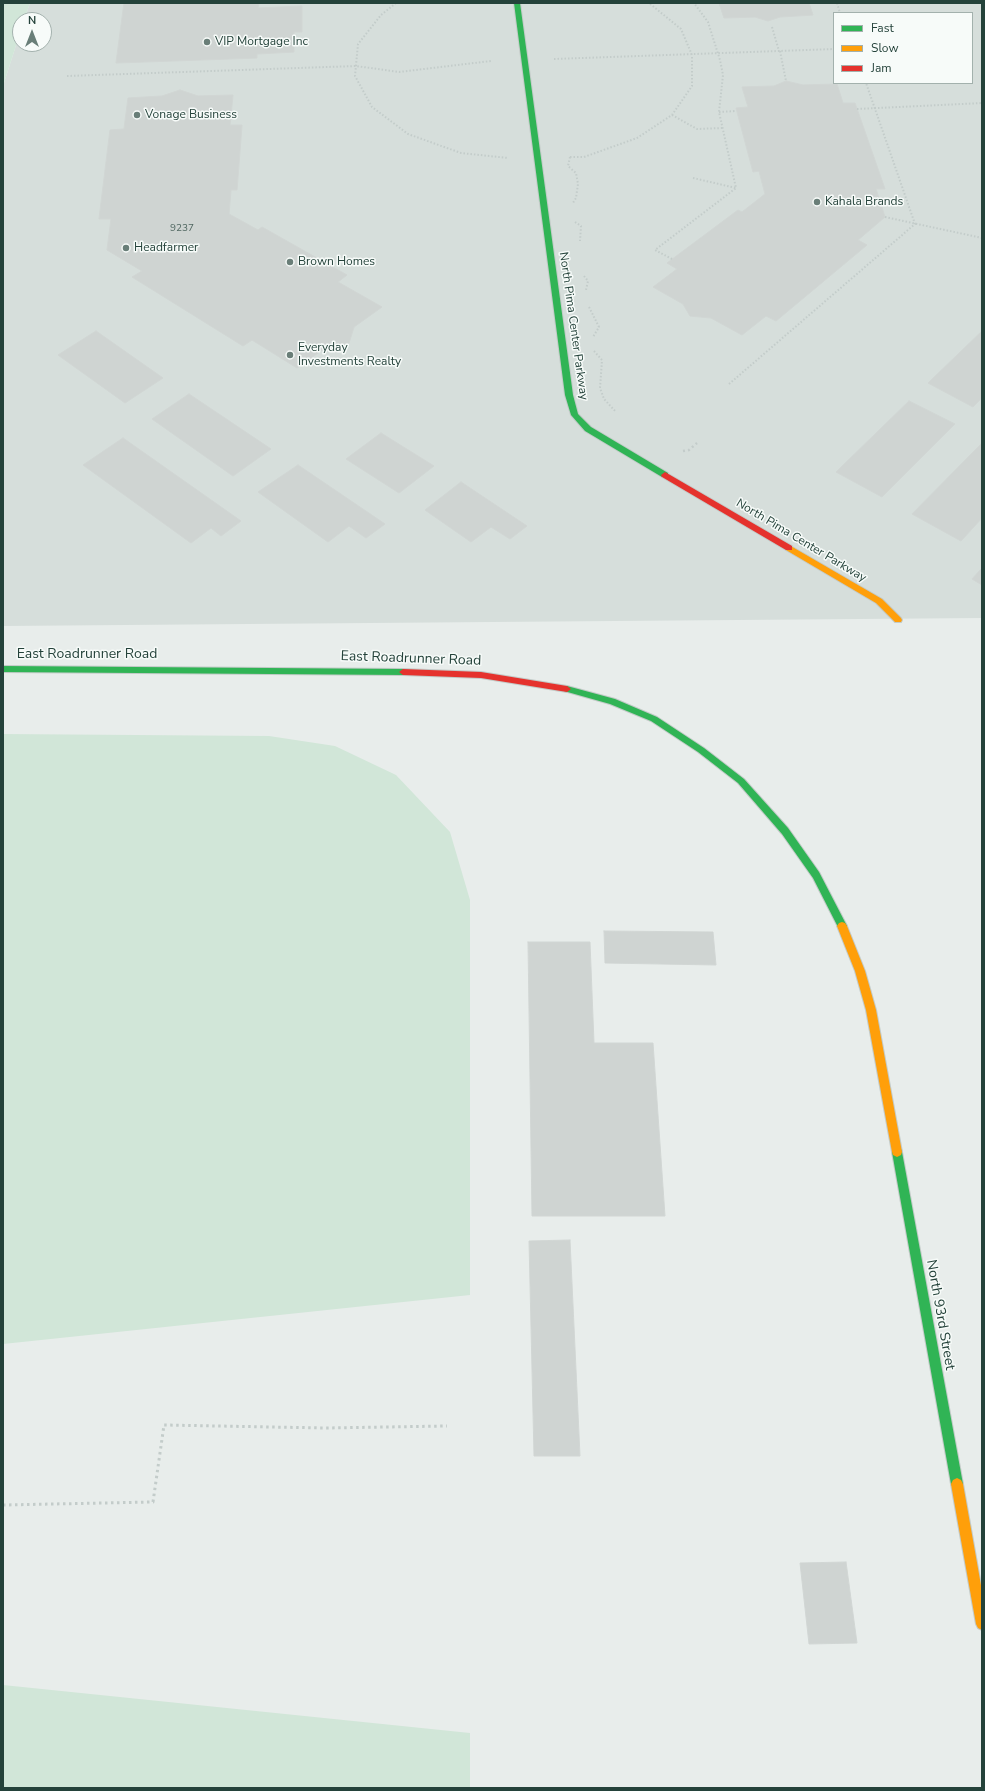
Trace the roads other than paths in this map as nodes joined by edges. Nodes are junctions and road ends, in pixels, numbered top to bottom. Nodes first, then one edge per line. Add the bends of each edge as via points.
1 (517, 3) edge
2 (898, 620) dead end
3 (3, 669) edge
4 (871, 1010) joint
5 (982, 1624) edge

1 - 2 street, North Pima Center Parkway via 570,395 575,415 588,429 878,601
3 - 4 street, East Roadrunner Road via 440,672 481,675 557,687 612,701 654,719 700,750 741,781 785,831 816,875 839,918 860,971
4 - 5 street, North 93rd Street

